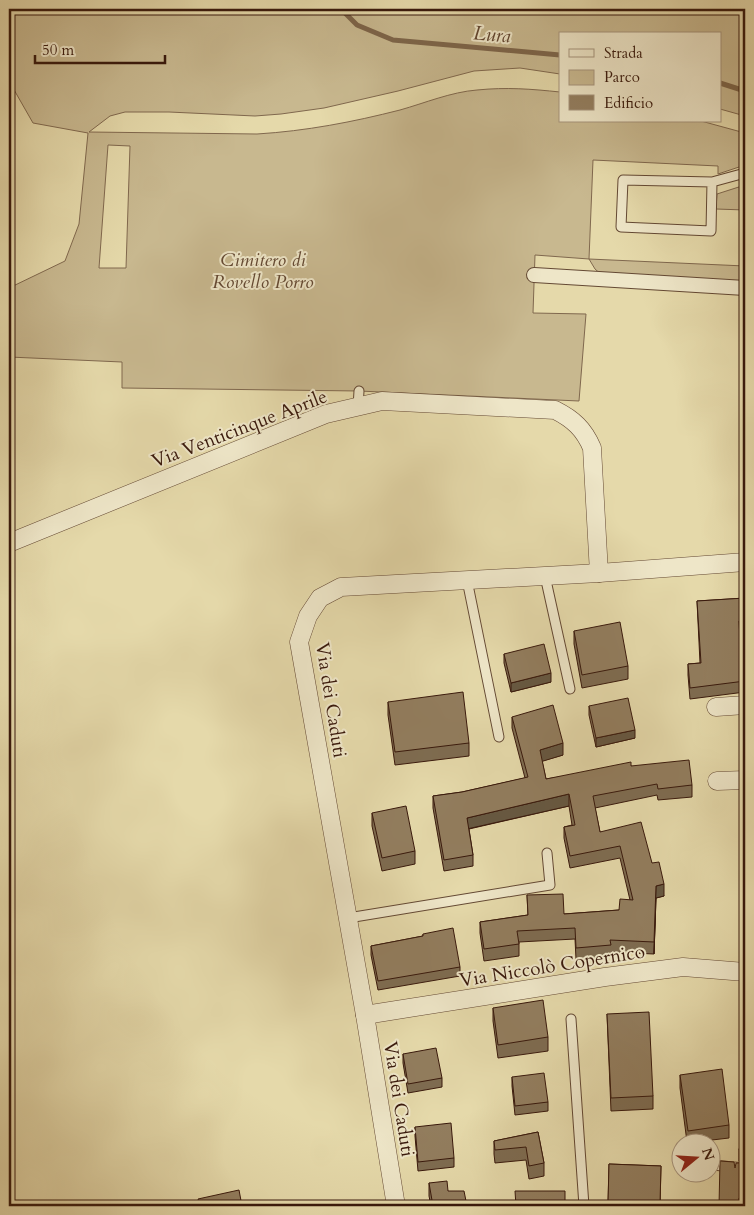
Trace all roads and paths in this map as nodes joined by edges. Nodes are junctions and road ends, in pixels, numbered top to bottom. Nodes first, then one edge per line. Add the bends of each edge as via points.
1 (745, 173) edge
2 (712, 182) junction
3 (534, 275) dead end
4 (745, 288) edge
5 (9, 543) edge
6 (745, 562) edge
7 (599, 572) junction
8 (545, 576) junction
9 (467, 580) junction
10 (570, 689) dead end
11 (745, 705) edge
12 (716, 707) dead end
13 (499, 737) dead end
14 (745, 780) edge
15 (717, 781) dead end
16 (547, 853) dead end
17 (348, 918) junction
18 (745, 972) edge
19 (365, 1015) junction
20 (571, 1019) dead end
21 (722, 1167) edge
22 (745, 1168) edge
23 (396, 1206) edge
24 (584, 1206) edge

1 - 2 lane
2 - 2 lane via 623,180 621,227 711,231
3 - 4 street
5 - 7 street, Via Venticinque Aprile via 359,399 555,410 566,415 587,435 592,448
6 - 7 street, Via dei Caduti
7 - 8 street, Via dei Caduti
8 - 9 street, Via dei Caduti
8 - 10 lane
9 - 13 lane
9 - 17 street, Via dei Caduti via 342,588 320,598 308,616 300,642
11 - 12 street
14 - 15 street
16 - 17 lane via 550,885
17 - 19 street, Via dei Caduti
18 - 19 street, Via Niccolò Copernico via 683,967
19 - 23 street, Via dei Caduti
20 - 24 lane
21 - 22 lane

